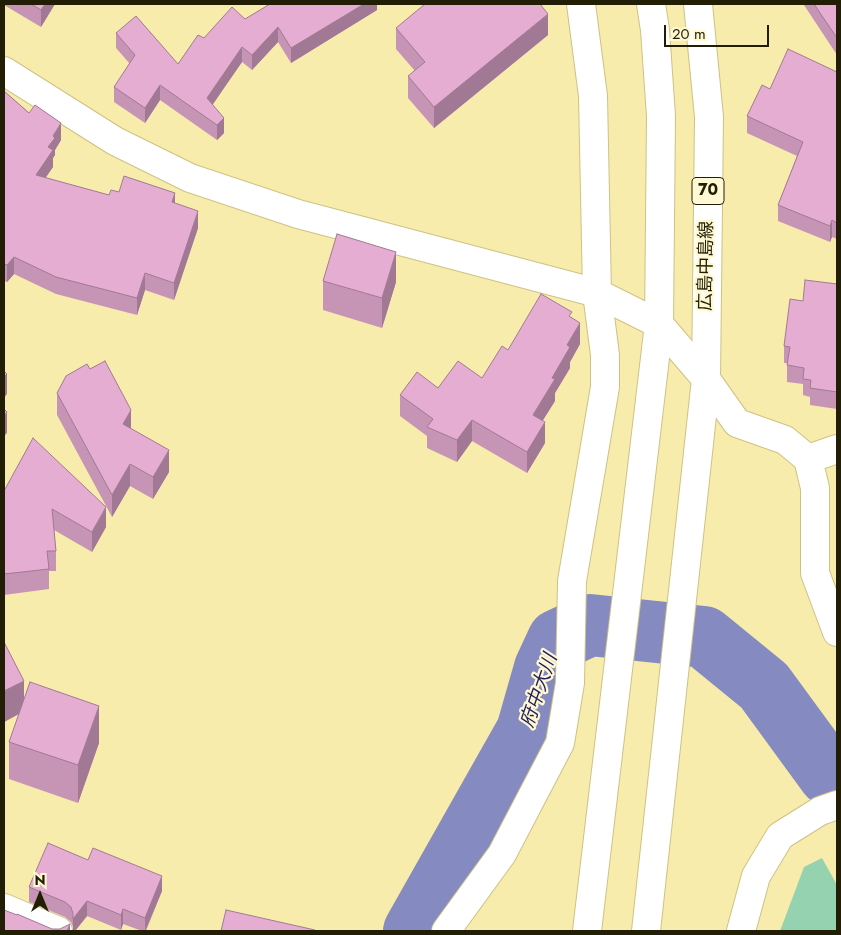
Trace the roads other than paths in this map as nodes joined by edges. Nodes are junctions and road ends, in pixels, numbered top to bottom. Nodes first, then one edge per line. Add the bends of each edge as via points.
1 (581, 4) edge
2 (651, 4) edge
3 (698, 4) edge
4 (4, 71) edge
5 (597, 293) junction
6 (659, 324) junction
7 (706, 379) junction
8 (837, 448) edge
9 (808, 459) junction
10 (837, 632) edge
11 (837, 805) edge
12 (4, 908) edge
13 (58, 931) edge
14 (446, 931) edge
15 (587, 931) edge
16 (646, 931) edge
17 (741, 931) edge

1 - 5 main road via 593,96
2 - 6 main road via 661,116
3 - 7 main road, 広島中島線 / 70 via 709,117
4 - 5 main road via 115,141 190,178 298,214
5 - 6 main road
5 - 14 main road via 605,355 605,387 572,581 570,683 560,743 502,854
6 - 7 main road
6 - 15 main road
7 - 9 main road via 737,423 785,440
7 - 16 main road, 広島中島線
8 - 9 main road
9 - 10 main road via 815,488 815,573
11 - 17 main road via 820,811 780,836 756,876
12 - 13 main road

